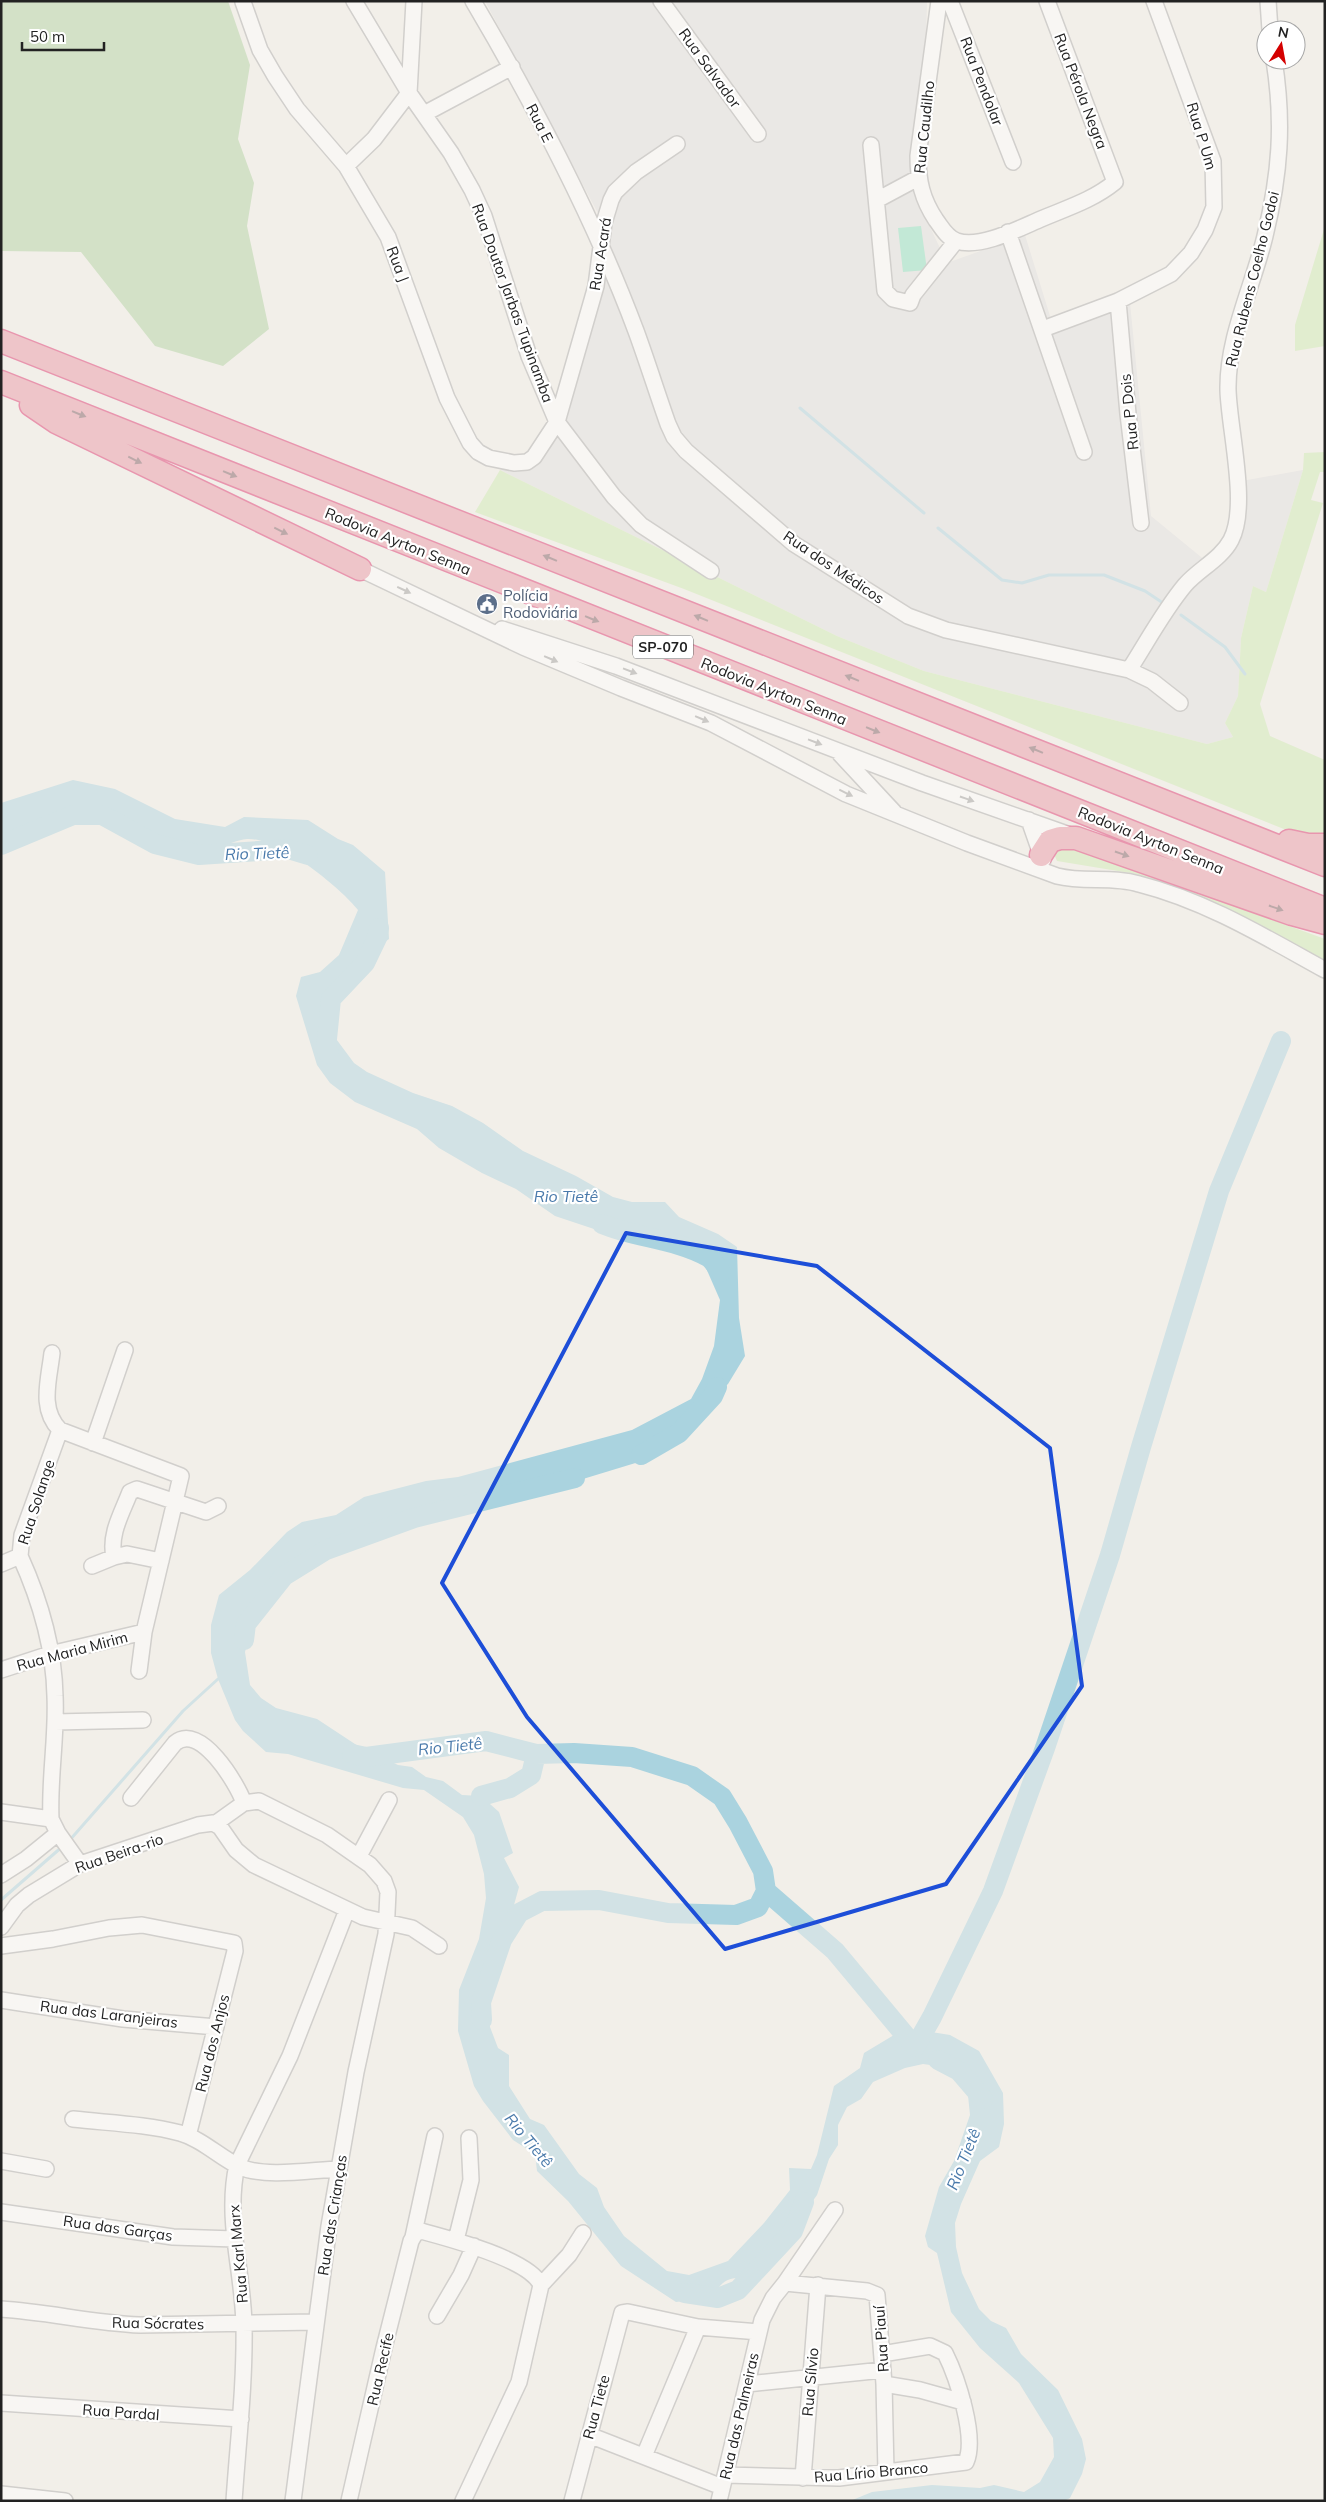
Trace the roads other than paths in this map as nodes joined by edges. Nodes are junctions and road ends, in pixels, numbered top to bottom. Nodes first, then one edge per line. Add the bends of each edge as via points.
1 (354, 1) edge
2 (414, 1) edge
3 (472, 1) edge
4 (661, 1) edge
5 (939, 1) edge
6 (950, 1) edge
7 (1047, 1) edge
8 (1154, 1) edge
9 (1260, 1) edge
10 (1268, 1) edge
11 (243, 2) edge
12 (1267, 20) edge
13 (1269, 20) edge
14 (512, 67) junction
15 (1275, 70) edge
16 (409, 93) junction
17 (424, 114) junction
18 (758, 134) dead end
19 (677, 144) dead end
20 (871, 145) dead end
21 (1013, 162) dead end
22 (346, 166) junction
23 (918, 178) junction
24 (877, 200) junction
25 (1008, 232) junction
26 (956, 241) junction
27 (602, 249) junction
28 (1118, 301) junction
29 (1043, 329) junction
30 (1, 341) edge
31 (1, 384) edge
32 (557, 422) junction
33 (1084, 452) dead end
34 (1142, 523) dead end
35 (360, 569) joint
36 (711, 571) dead end
37 (451, 612) junction
38 (1129, 670) junction
39 (1180, 702) dead end
40 (837, 751) junction
41 (1063, 761) junction
42 (898, 816) junction
43 (1029, 820) junction
44 (1076, 838) junction
45 (1325, 845) edge
46 (1041, 855) junction
47 (1325, 865) edge
48 (1057, 876) junction
49 (1325, 909) edge
50 (1325, 923) edge
51 (1325, 970) edge
52 (124, 1350) dead end
53 (52, 1353) dead end
54 (60, 1430) junction
55 (93, 1443) junction
56 (175, 1500) junction
57 (218, 1506) dead end
58 (20, 1556) junction
59 (114, 1557) junction
60 (161, 1561) junction
61 (1, 1564) edge
62 (92, 1566) dead end
63 (144, 1632) junction
64 (50, 1654) junction
65 (1, 1670) edge
66 (139, 1672) dead end
67 (143, 1720) dead end
68 (55, 1722) junction
69 (131, 1798) dead end
70 (389, 1800) dead end
71 (244, 1803) junction
72 (1, 1812) edge
73 (216, 1823) junction
74 (57, 1829) junction
75 (359, 1856) junction
76 (78, 1860) junction
77 (1, 1875) edge
78 (346, 1910) junction
79 (1, 1927) edge
80 (386, 1927) junction
81 (1, 1946) edge
82 (439, 1946) dead end
83 (1, 2000) edge
84 (216, 2027) junction
85 (74, 2119) dead end
86 (188, 2136) junction
87 (435, 2136) dead end
88 (469, 2138) dead end
89 (1, 2161) edge
90 (237, 2165) junction
91 (46, 2169) dead end
92 (339, 2169) junction
93 (835, 2210) dead end
94 (1, 2212) edge
95 (583, 2232) dead end
96 (415, 2235) junction
97 (234, 2239) junction
98 (456, 2240) junction
99 (474, 2246) junction
100 (785, 2283) junction
101 (540, 2285) junction
102 (818, 2285) junction
103 (1, 2309) edge
104 (437, 2316) dead end
105 (316, 2322) junction
106 (244, 2323) junction
107 (698, 2327) junction
108 (759, 2332) junction
109 (882, 2354) junction
110 (884, 2377) junction
111 (810, 2378) junction
112 (747, 2384) junction
113 (1, 2403) edge
114 (965, 2407) junction
115 (241, 2419) junction
116 (589, 2435) junction
117 (644, 2456) junction
118 (886, 2472) junction
119 (802, 2478) junction
120 (722, 2488) edge
121 (1, 2494) edge
122 (65, 2501) edge
123 (234, 2501) edge
124 (292, 2501) edge
125 (349, 2501) edge
126 (464, 2501) edge
127 (572, 2501) edge

1 - 16 street, Rua Doutor Jarbas Tupinamba
2 - 16 street
3 - 14 street, Rua E
4 - 18 street, Rua Salvador
5 - 23 street, Rua Caudilho via 918,156
6 - 21 street, Rua Pendolar
7 - 25 street, Rua Pérola Negra via 1115,182 1096,197
8 - 28 street, Rua P Um via 1213,162 1214,207 1205,230 1171,274
9 - 12 street
10 - 13 street
11 - 22 street, Rua J via 260,50 275,76 297,109
14 - 17 street
14 - 27 street, Rua E
15 - 38 street, Rua Rubens Coelho Godoi via 1280,130 1279,172 1229,367 1237,519 1232,539 1186,584
16 - 17 street, Rua Doutor Jarbas Tupinamba
16 - 22 street via 374,138
17 - 32 street, Rua Doutor Jarbas Tupinamba via 451,153 484,216 529,356
19 - 27 street, Rua Acará via 636,172 615,192 604,222
20 - 24 street
22 - 32 street, Rua J via 388,237 447,398 470,443 489,458 527,462 534,457
23 - 24 street
23 - 26 street, Rua Caudilho via 929,210 946,234
24 - 26 street via 885,291 893,299 910,303
25 - 26 street via 977,242
25 - 29 street
27 - 32 street, Rua Acará via 596,286
27 - 38 street, Rua dos Médicos via 674,437 716,478 794,544 922,623
28 - 29 street, Rua P Um
28 - 34 street, Rua P Dois
29 - 33 street
41 -> 30 highway, SP-070
31 -> 35 highway via 56,422
31 -> 49 highway, Rodovia Ayrton Senna / SP-070
32 - 36 street, Rua Doutor Jarbas Tupinamba via 614,497 640,525
35 -> 37 street
37 -> 40 street via 616,666
37 -> 42 street via 532,651 711,723 846,794
38 - 39 street, Rua dos Médicos via 1152,681
40 - 42 street
40 -> 43 street
41 - 45 highway via 1107,770 1288,840 1308,846
41 - 47 highway, SP-070
42 - 48 street
43 - 44 street
43 - 46 street
44 - 46 highway via 1050,840
44 -> 50 highway
46 - 48 street via 1044,864
48 - 51 street via 1074,880 1118,879 1141,884 1236,921
52 - 55 street
53 - 54 street via 46,1406 51,1421
54 - 55 street
54 - 58 street, Rua Solange via 22,1535
55 - 56 street via 181,1476
56 - 57 street via 206,1512
56 - 59 street via 137,1489 130,1492 114,1532
56 - 60 street
58 - 61 street, Rua Solange
58 - 64 street via 34,1588
59 - 60 street via 127,1554
59 - 62 street
60 - 63 street
63 - 64 street, Rua Maria Mirim
63 - 66 street
64 - 65 street, Rua Maria Mirim
64 - 68 street
67 - 68 street
68 - 74 street
69 - 71 street via 175,1743 188,1738 216,1757 228,1770
70 - 75 street
71 - 73 street
71 - 75 street, Rua das Crianças via 259,1800 327,1835
72 - 74 street
73 - 76 street, Rua Beira-rio via 198,1825
73 - 78 street via 244,1858
74 - 76 street
74 - 77 street via 26,1858
75 - 80 street, Rua das Crianças via 387,1887
76 - 79 street, Rua Beira-rio via 29,1894
78 - 80 street
78 - 90 street, Rua Karl Marx via 290,2056
80 - 82 street via 412,1928
80 - 92 street, Rua das Crianças
81 - 84 street, Rua dos Anjos via 142,1925 232,1942 236,1951
83 - 84 street, Rua das Laranjeiras via 114,2018
84 - 86 street, Rua dos Anjos
85 - 86 street
86 - 90 street
87 - 96 street, Rua Recife
88 - 98 street via 471,2180
89 - 91 street
90 - 92 street via 268,2172
90 - 97 street, Rua Karl Marx via 232,2198
92 - 105 street, Rua das Crianças
93 - 100 street
94 - 97 street, Rua das Garças via 173,2237
95 - 101 street via 569,2255
96 - 98 street
96 - 125 street, Rua Recife via 386,2341
97 - 106 street, Rua Karl Marx
98 - 99 street
99 - 101 street via 514,2263 538,2280
99 - 104 street
100 - 102 street, Rua Piauí
100 - 108 street via 768,2307
101 - 126 street via 519,2382
102 - 109 street, Rua Piauí via 877,2295
102 - 111 street, Rua Sílvio
103 - 106 street, Rua Sócrates via 119,2324
105 - 106 street, Rua Sócrates
105 - 124 street, Rua das Crianças
106 - 115 street, Rua Karl Marx
107 - 108 street
107 - 116 street, Rua Tiete via 622,2313
107 - 117 street
108 - 112 street, Rua das Palmeiras
109 - 110 street, Rua Piauí
109 - 114 street via 930,2346 941,2350 948,2359
110 - 111 street
110 - 114 street
110 - 118 street, Rua Piauí
111 - 112 street
111 - 119 street, Rua Sílvio
112 - 120 street, Rua das Palmeiras
113 - 115 street, Rua Pardal
114 - 118 street, Rua Lírio Branco via 966,2462
115 - 123 street, Rua Karl Marx
116 - 117 street, Rua Lírio Branco
116 - 127 street, Rua Tiete
117 - 120 street, Rua Lírio Branco
118 - 119 street, Rua Lírio Branco via 838,2478
119 - 120 street, Rua Lírio Branco
121 - 122 street

